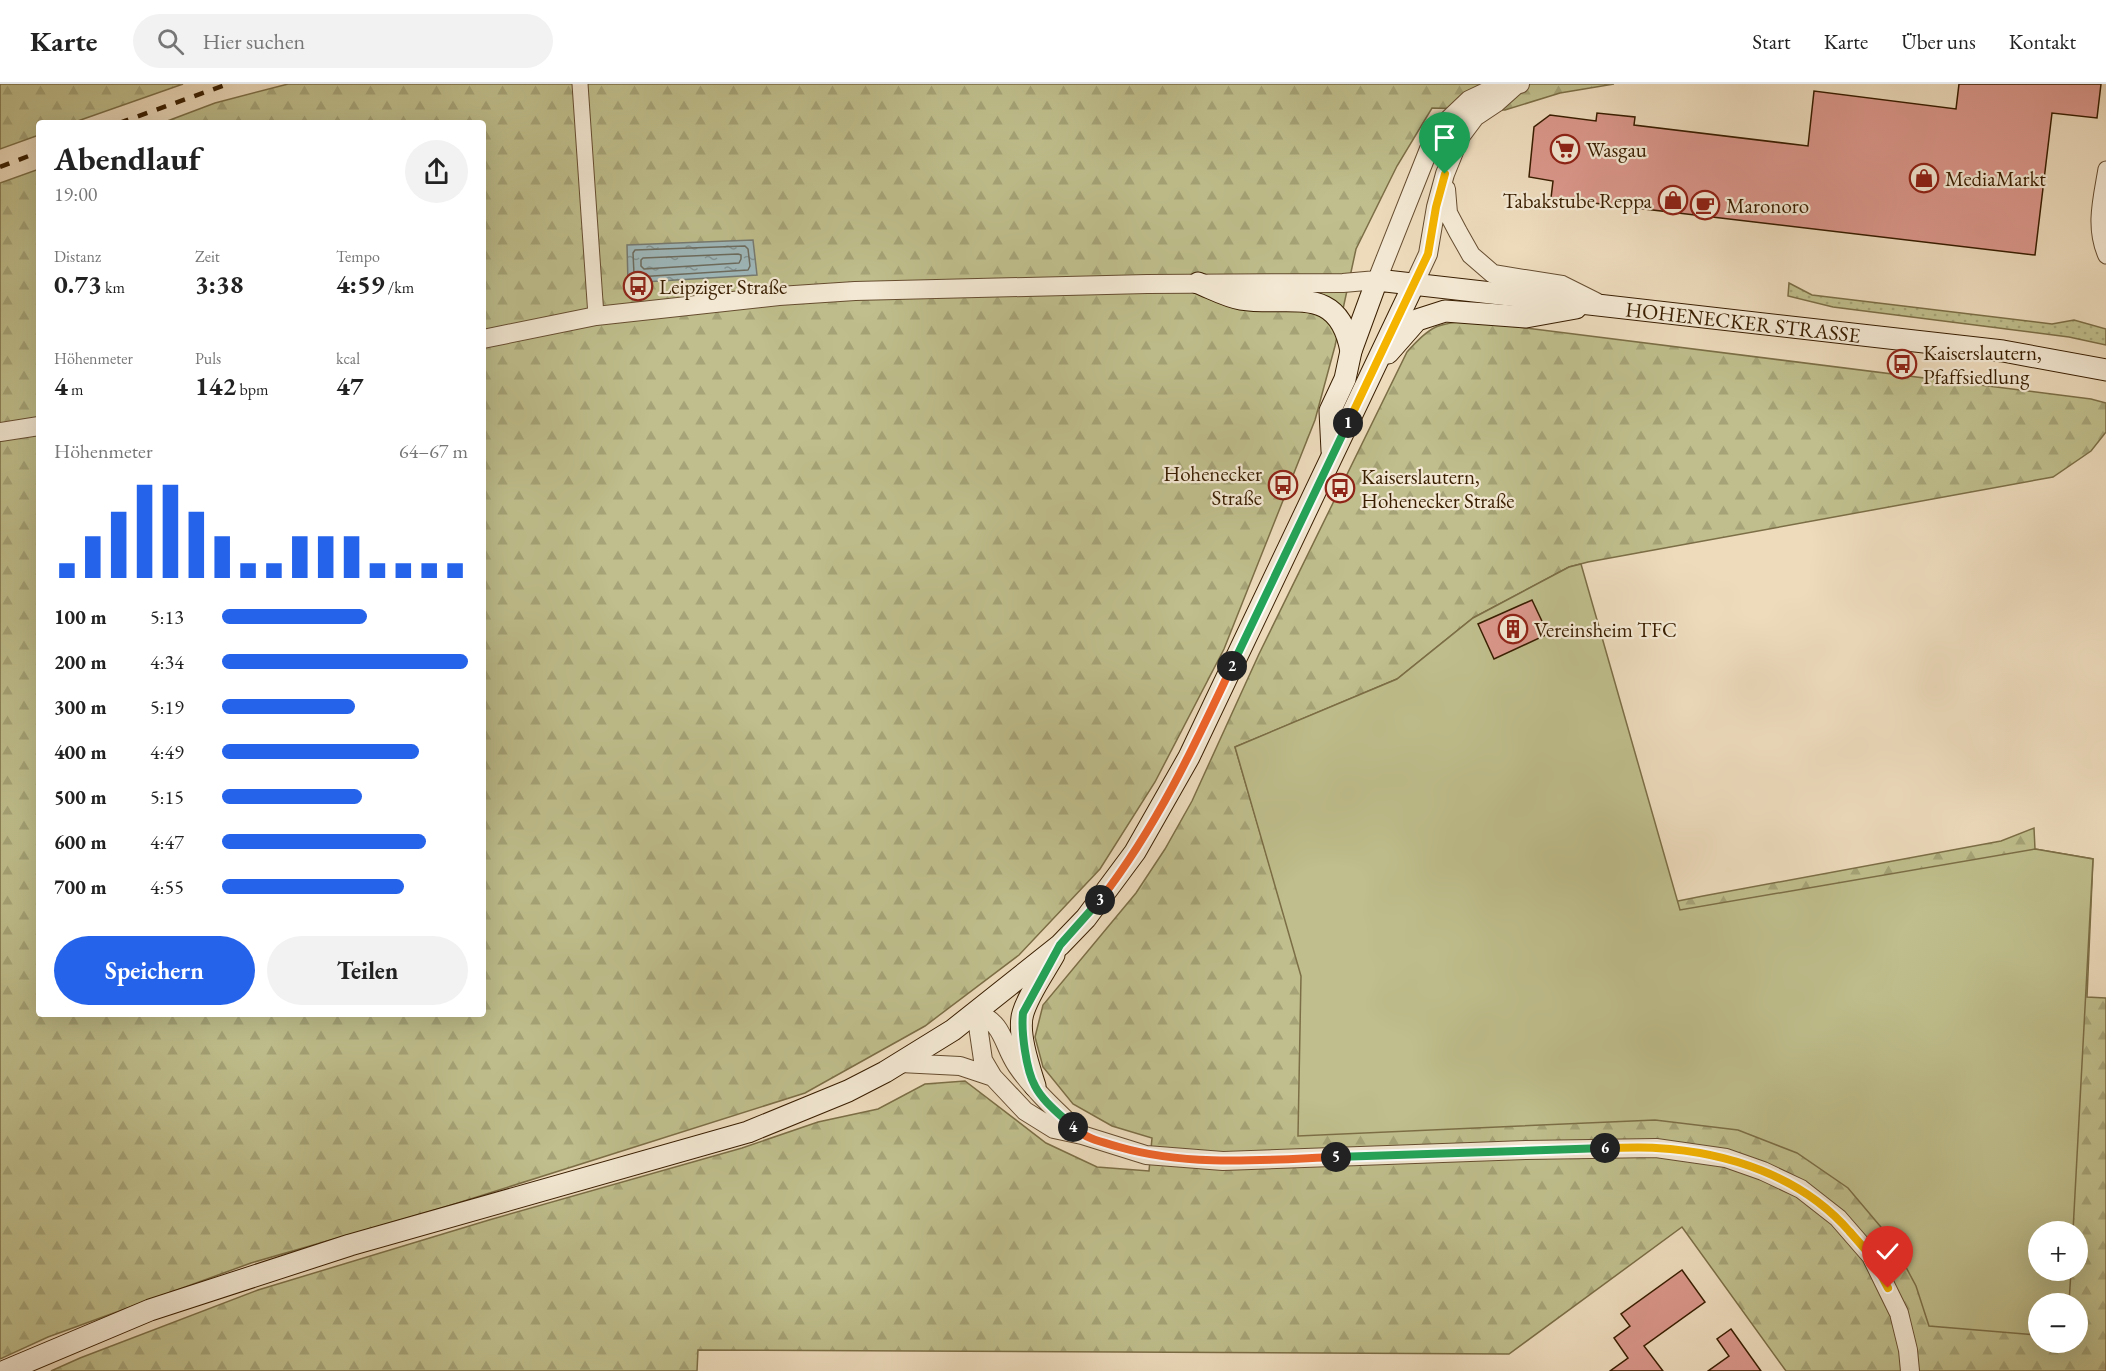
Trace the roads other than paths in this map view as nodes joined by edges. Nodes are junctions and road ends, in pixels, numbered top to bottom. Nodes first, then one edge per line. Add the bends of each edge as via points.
1 (580, 84) edge
2 (1518, 85) edge
3 (2106, 169) edge
4 (1445, 174) junction
5 (2106, 256) edge
6 (1377, 280) junction
7 (1198, 283) junction
8 (1414, 284) junction
9 (1601, 304) junction
10 (596, 316) junction
11 (486, 338) edge
12 (1352, 351) junction
13 (1373, 370) junction
14 (2106, 370) edge
15 (36, 426) edge
16 (0, 432) edge
17 (1333, 454) junction
18 (1060, 945) junction
19 (976, 1012) junction
20 (900, 1063) junction
21 (993, 1077) junction
22 (1035, 1086) junction
23 (1082, 1135) junction
24 (5, 1371) edge
25 (1910, 1371) edge

1 - 10 street
2 - 4 street via 1475,117 1460,136
2 - 6 street via 1490,90 1469,100 1449,119 1429,149
3 - 5 street via 2099,240
4 - 8 street via 1428,254
4 - 9 street via 1448,213 1471,255 1493,274 1562,285
6 - 7 street, HOHENECKER STRASSE
6 - 8 main road, HOHENECKER STRASSE
6 - 12 main road
7 - 10 street, HOHENECKER STRASSE via 855,291
7 - 12 main road via 1240,299 1296,300 1322,305 1341,321
8 - 9 main road, HOHENECKER STRASSE
8 - 13 main road
9 - 13 main road via 1526,317 1445,311 1417,320
9 - 14 main road, HOHENECKER STRASSE via 2003,351
10 - 11 street, HOHENECKER STRASSE
12 - 17 main road via 1345,379 1329,411
13 - 17 main road
15 - 16 street
17 - 18 main road via 1165,801 1112,884
18 - 19 main road
18 - 22 main road via 1023,1013 1027,1057
19 - 20 main road
19 - 21 street via 983,1060
19 - 22 street via 989,1018 1001,1032 1017,1066
20 - 21 street via 960,1066
20 - 24 main road via 848,1091 748,1132 328,1252 150,1310
21 - 23 street via 1025,1111 1054,1129
22 - 23 street
23 - 25 street via 1146,1155 1223,1161 1656,1148 1726,1158 1801,1189 1838,1218 1871,1256 1899,1313

